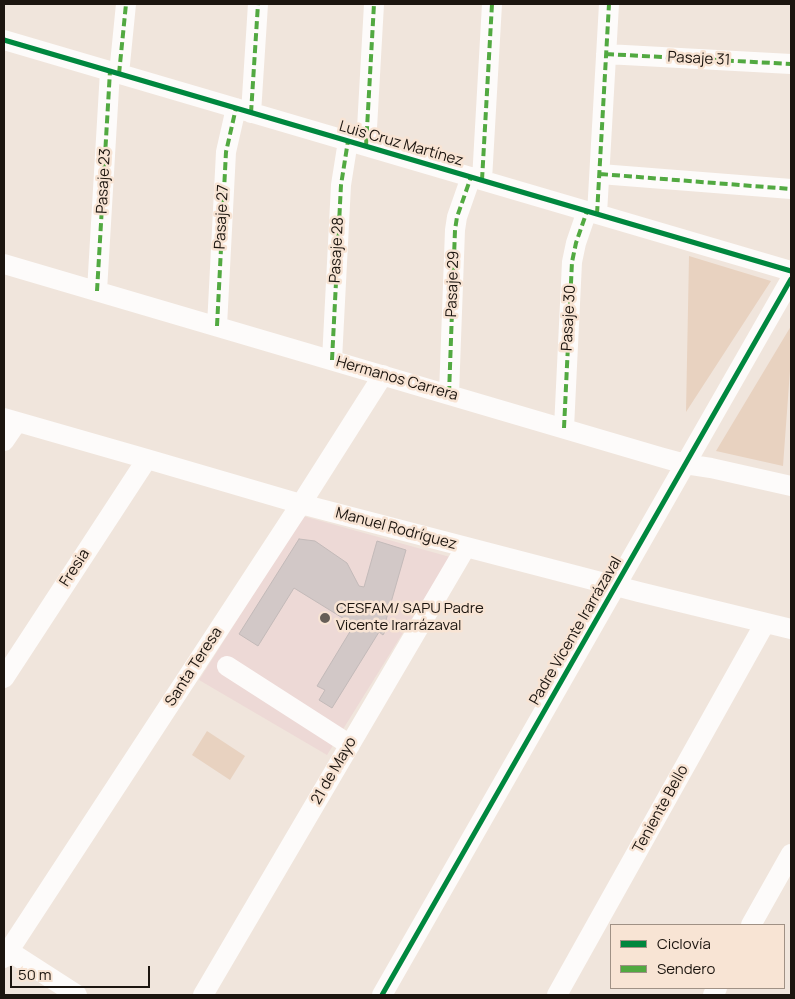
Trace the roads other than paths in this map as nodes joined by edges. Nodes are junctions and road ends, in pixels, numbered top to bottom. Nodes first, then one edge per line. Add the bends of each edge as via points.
1 (126, 4) edge
2 (258, 4) edge
3 (374, 4) edge
4 (492, 4) edge
5 (609, 4) edge
6 (4, 40) edge
7 (606, 54) junction
8 (791, 64) edge
9 (115, 73) junction
10 (244, 110) junction
11 (357, 144) junction
12 (600, 174) junction
13 (477, 179) junction
14 (791, 189) edge
15 (592, 213) junction
16 (4, 264) edge
17 (791, 271) edge
18 (791, 279) edge
19 (97, 291) junction
20 (217, 326) junction
21 (332, 360) junction
22 (383, 375) junction
23 (449, 394) junction
24 (10, 420) edge
25 (564, 428) junction
26 (4, 441) edge
27 (147, 458) junction
28 (685, 464) junction
29 (791, 486) edge
30 (301, 504) junction
31 (466, 547) junction
32 (616, 585) junction
33 (765, 623) junction
34 (791, 629) edge
35 (227, 666) dead end
36 (4, 678) edge
37 (350, 745) junction
38 (791, 854) edge
39 (753, 924) edge
40 (5, 952) edge
41 (77, 995) edge
42 (203, 995) edge
43 (382, 995) edge
44 (557, 995) edge

1 - 9 street, Pasaje 23
2 - 10 street, Pasaje 27
3 - 11 street, Pasaje 28
4 - 13 street, Pasaje 29
5 - 7 street, Pasaje 30
6 - 9 street, Luis Cruz Martínez
7 - 8 street, Pasaje 31
7 - 12 street, Pasaje 30
9 - 10 street, Luis Cruz Martínez
9 - 19 street, Pasaje 23
10 - 11 street, Luis Cruz Martínez
10 - 20 street, Pasaje 27 via 226,152
11 - 13 street, Luis Cruz Martínez
11 - 21 street, Pasaje 28 via 341,185
12 - 14 street
12 - 15 street, Pasaje 30
13 - 15 street, Luis Cruz Martínez
13 - 23 street, Pasaje 29 via 456,217
15 - 17 street, Luis Cruz Martínez
15 - 25 street, Pasaje 30 via 576,243 572,262
16 - 19 street, Hermanos Carrera
18 - 28 street, Padre Vicente Irarrázaval
19 - 20 street, Hermanos Carrera
20 - 21 street, Hermanos Carrera
21 - 22 street, Hermanos Carrera
22 - 23 street, Hermanos Carrera
22 - 30 street, Santa Teresa
23 - 25 street, Hermanos Carrera
24 - 26 street
24 - 27 street, Manuel Rodríguez
25 - 28 street, Hermanos Carrera
27 - 30 street, Manuel Rodríguez
27 - 36 street, Fresia
28 - 29 street, Hermanos Carrera
28 - 32 street, Padre Vicente Irarrázaval
30 - 31 street, Manuel Rodríguez
30 - 40 street, Santa Teresa
31 - 32 street, Manuel Rodríguez
31 - 37 street, 21 de Mayo
32 - 33 street, Manuel Rodríguez
32 - 43 street, Padre Vicente Irarrázaval
33 - 34 street, Manuel Rodríguez
33 - 44 street, Teniente Bello
35 - 37 street
37 - 42 street, 21 de Mayo
38 - 39 street
40 - 41 street

